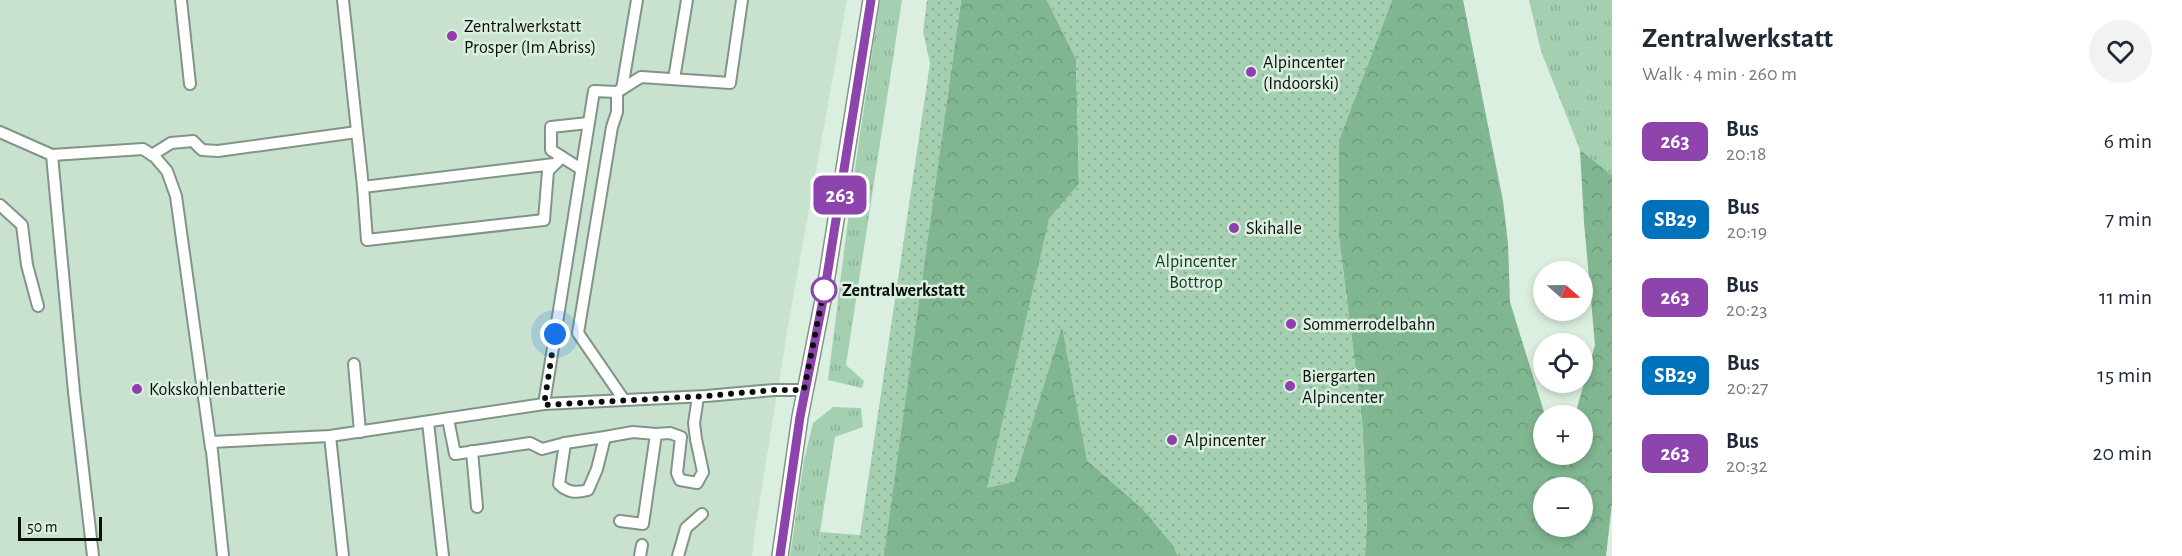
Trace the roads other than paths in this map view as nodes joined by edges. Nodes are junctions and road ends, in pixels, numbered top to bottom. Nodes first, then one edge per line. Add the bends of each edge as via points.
1 (181, 0) edge
2 (343, 0) edge
3 (637, 0) edge
4 (687, 0) edge
5 (742, 0) edge
6 (871, 0) edge
7 (674, 79) junction
8 (190, 84) dead end
9 (620, 91) junction
10 (588, 123) junction
11 (0, 132) edge
12 (357, 132) junction
13 (52, 155) junction
14 (152, 155) junction
15 (558, 160) junction
16 (581, 170) junction
17 (363, 188) junction
18 (0, 206) edge
19 (38, 306) dead end
20 (354, 364) dead end
21 (804, 390) junction
22 (698, 397) junction
23 (624, 400) junction
24 (544, 405) junction
25 (448, 419) junction
26 (428, 422) junction
27 (360, 432) junction
28 (656, 434) junction
29 (330, 436) junction
30 (605, 437) junction
31 (565, 443) junction
32 (472, 452) junction
33 (212, 453) junction
34 (477, 507) dead end
35 (702, 514) dead end
36 (620, 521) dead end
37 (93, 556) edge
38 (223, 556) edge
39 (343, 556) edge
40 (443, 556) edge
41 (678, 556) edge
42 (780, 556) edge

1 - 8 street
2 - 12 street
3 - 9 street
4 - 7 street
5 - 7 street via 730,83
6 - 21 main road via 824,295
7 - 9 street via 641,77
9 - 10 street via 594,91
9 - 23 street via 578,333
10 - 15 street via 551,127 551,150
10 - 16 street
11 - 13 street
12 - 14 street via 218,151 202,150 194,141 171,143
12 - 17 street
13 - 14 street via 143,149
13 - 37 street
14 - 33 street via 166,171 176,196
15 - 16 street
15 - 17 street
15 - 17 street via 548,171 544,220 367,240
16 - 24 street
18 - 19 street via 22,225
20 - 27 street
21 - 22 street
21 - 42 main road
22 - 23 street
22 - 28 street via 694,423 703,472 697,483 680,480 677,473 681,437
23 - 24 street
24 - 25 street
25 - 26 street
25 - 32 street via 455,454
26 - 27 street
26 - 40 street
27 - 29 street
28 - 30 street via 633,432
28 - 36 street via 643,524
29 - 33 street via 211,442
29 - 39 street
30 - 31 street
30 - 31 street via 588,490 580,492 566,491 559,484
31 - 32 street via 542,449 530,443
32 - 34 street
33 - 38 street
35 - 41 street via 686,528

